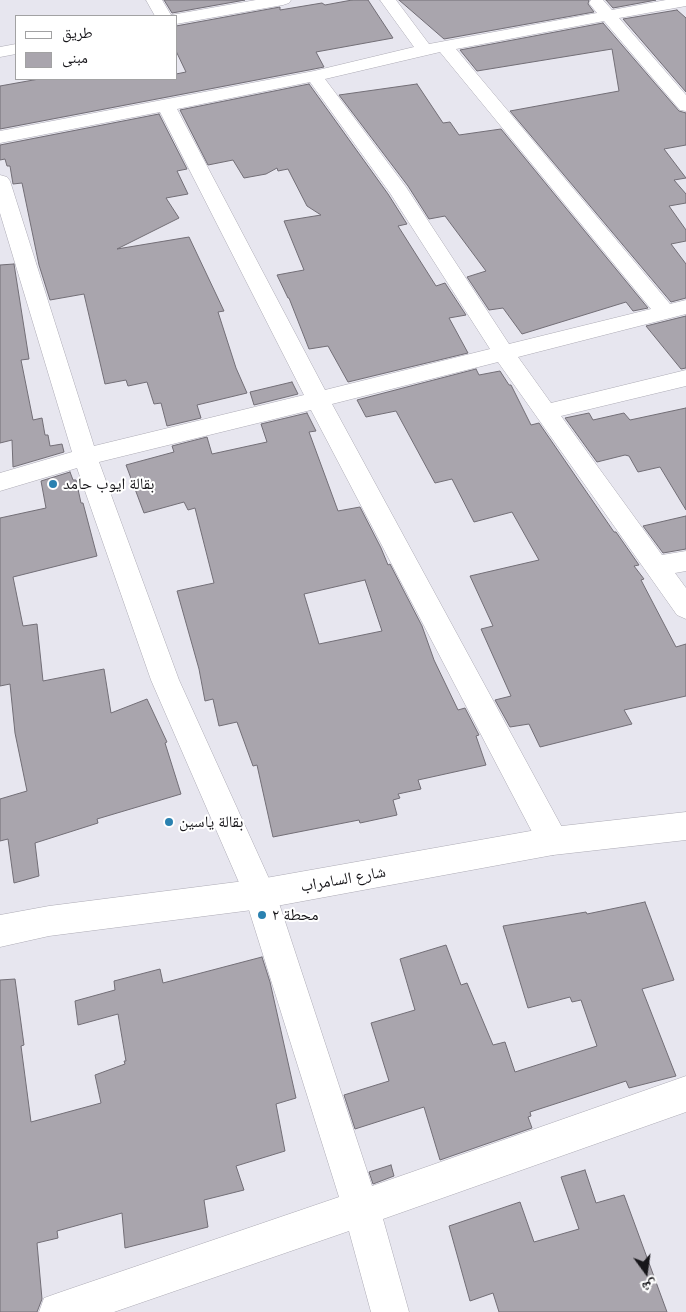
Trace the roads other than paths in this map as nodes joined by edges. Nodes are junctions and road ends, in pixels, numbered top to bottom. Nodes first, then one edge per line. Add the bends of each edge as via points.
1 (154, 0) edge
2 (283, 0) edge
3 (388, 0) edge
4 (594, 0) edge
5 (686, 2) edge
6 (162, 15) edge
7 (607, 16) junction
8 (178, 19) edge
9 (445, 46) junction
10 (15, 49) edge
11 (425, 50) junction
12 (0, 52) edge
13 (314, 76) junction
14 (166, 106) junction
15 (686, 106) edge
16 (0, 137) edge
17 (0, 182) edge
18 (675, 309) edge
19 (503, 352) junction
20 (686, 378) edge
21 (318, 400) junction
22 (546, 412) junction
23 (84, 457) junction
24 (0, 482) edge
25 (686, 561) edge
26 (656, 566) junction
27 (686, 608) edge
28 (686, 826) edge
29 (553, 841) junction
30 (260, 894) junction
31 (0, 931) edge
32 (686, 1094) edge
33 (361, 1208) junction
34 (58, 1312) edge
35 (390, 1312) edge

1 - 6 street
2 - 8 street
3 - 11 street
4 - 7 street
5 - 7 street
7 - 9 street
7 - 15 street
9 - 11 street
9 - 18 street
10 - 12 street
11 - 13 street
13 - 14 street
13 - 19 street via 399,191
14 - 16 street
14 - 21 street
17 - 23 street
18 - 19 street
19 - 21 street
19 - 22 street
20 - 22 street
21 - 23 street
21 - 29 street
22 - 26 street
23 - 24 street
23 - 30 street via 165,680
25 - 26 street
26 - 27 street
28 - 29 street, شارع السامراب
29 - 30 street, شارع السامراب
30 - 31 street, شارع السامراب via 49,921
30 - 33 street
32 - 33 street
33 - 34 street
33 - 35 street

